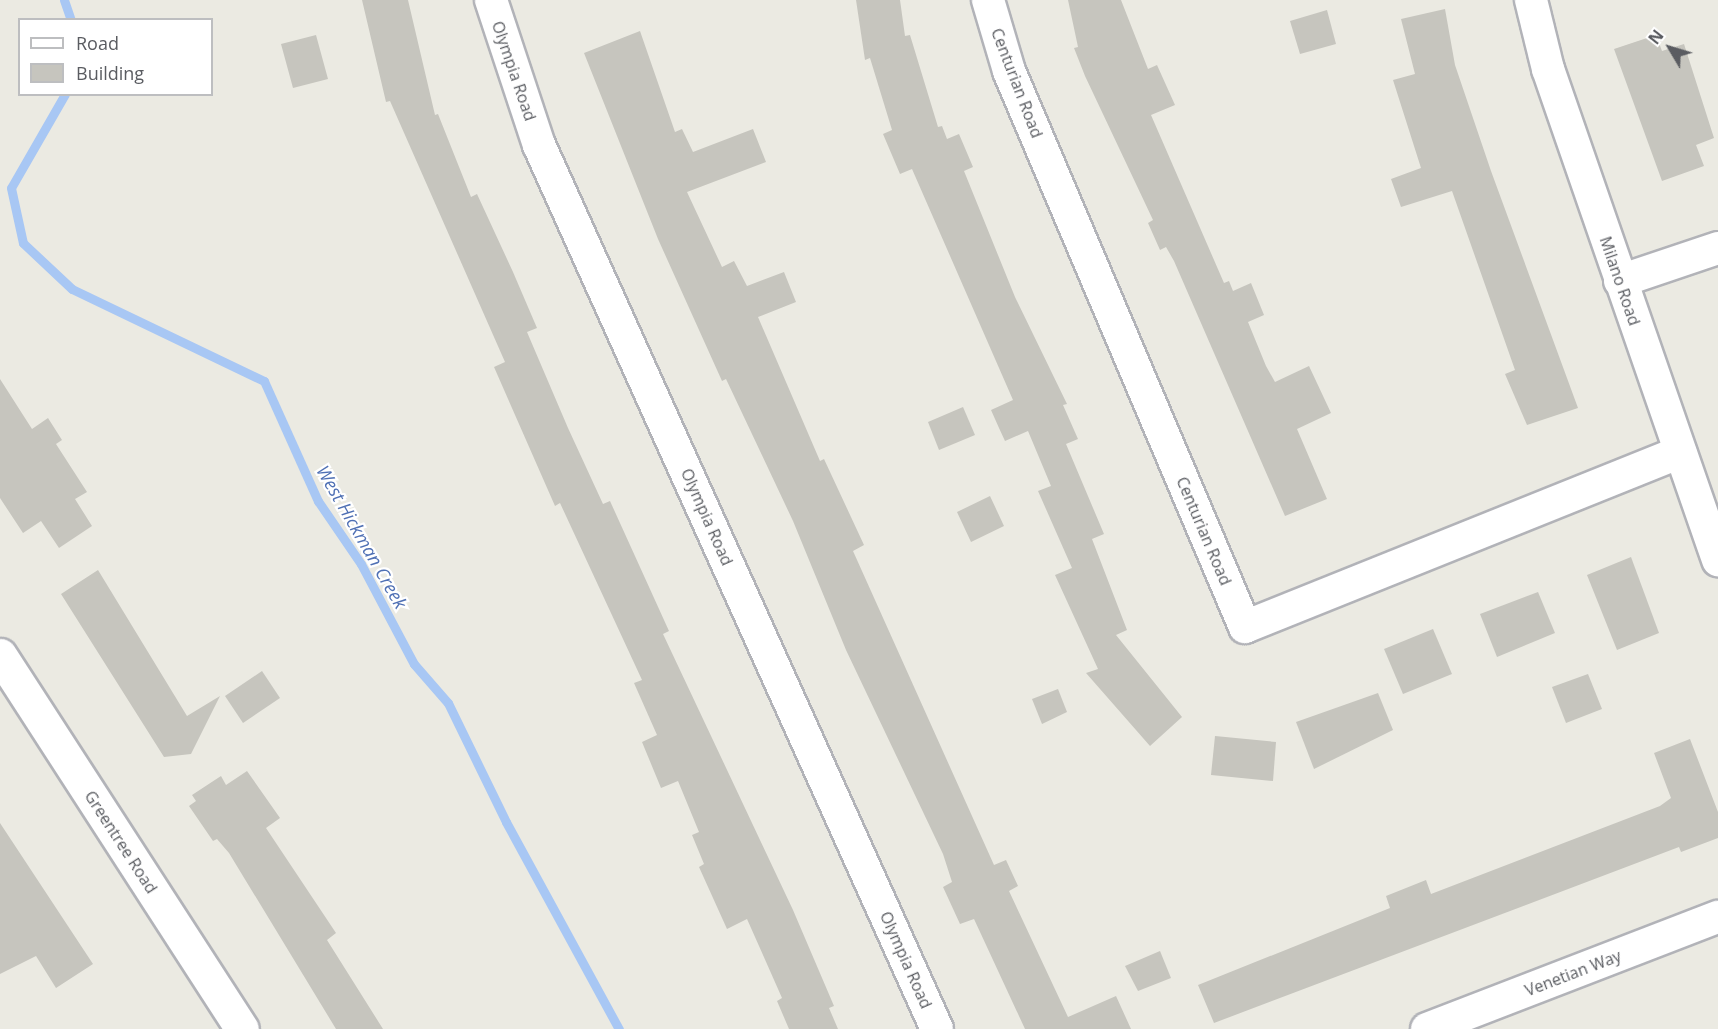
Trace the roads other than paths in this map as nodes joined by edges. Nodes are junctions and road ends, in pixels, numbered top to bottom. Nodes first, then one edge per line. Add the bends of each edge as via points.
1 (490, 0) edge
2 (988, 0) edge
3 (1531, 0) edge
4 (1718, 248) edge
5 (1620, 281) junction
6 (1680, 452) junction
7 (1718, 560) edge
8 (0, 655) edge
9 (1718, 917) edge
10 (242, 1029) edge
11 (937, 1029) edge
12 (1427, 1029) edge

1 - 11 street, Olympia Road via 539,144
2 - 6 street, Centurian Road via 1009,71 1245,627
3 - 5 street, Milano Road via 1548,69
4 - 5 street
5 - 6 street, Milano Road
6 - 7 street, Milano Road
8 - 10 street, Greentree Road
9 - 12 street, Venetian Way

